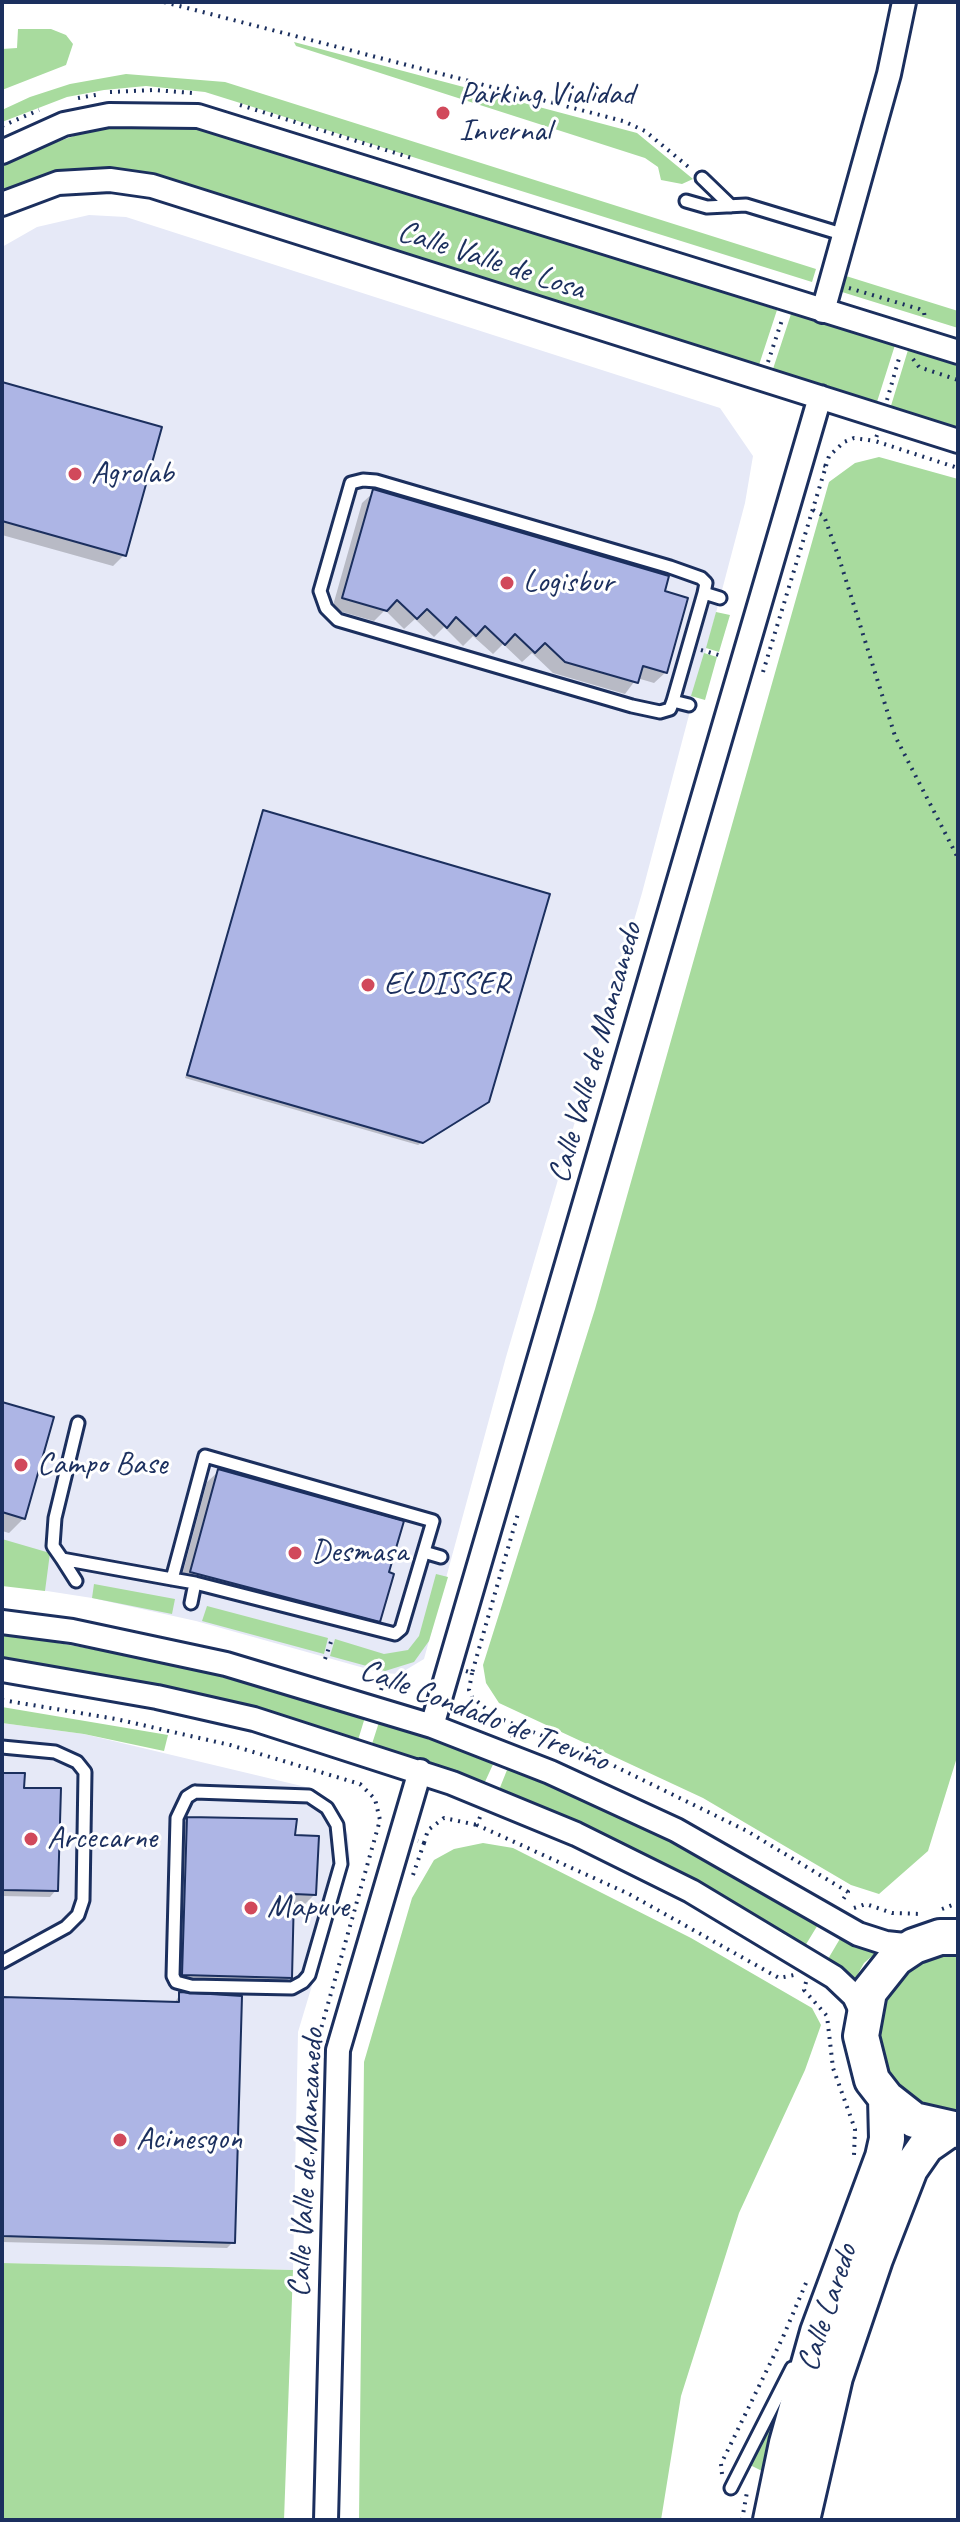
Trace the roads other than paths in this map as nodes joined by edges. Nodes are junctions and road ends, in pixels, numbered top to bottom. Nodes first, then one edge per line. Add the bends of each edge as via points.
1 (904, 2) edge
2 (2, 152) edge
3 (702, 178) road end
4 (686, 201) dead end
5 (2, 204) edge
6 (731, 206) junction
7 (845, 235) junction
8 (823, 311) junction
9 (958, 352) edge
10 (820, 397) junction
11 (958, 441) edge
12 (704, 593) junction
13 (720, 598) dead end
14 (673, 701) junction
15 (689, 705) dead end
16 (78, 1423) dead end
17 (424, 1552) junction
18 (441, 1557) dead end
19 (62, 1559) junction
20 (172, 1579) junction
21 (76, 1581) dead end
22 (195, 1583) junction
23 (191, 1603) dead end
24 (2, 1622) edge
25 (2, 1670) edge
26 (432, 1726) junction
27 (2, 1747) edge
28 (420, 1771) junction
29 (946, 1927) edge
30 (913, 1929) junction
31 (319, 1956) joint
32 (2, 1962) edge
33 (862, 2013) junction
34 (886, 2098) junction
35 (953, 2130) edge
36 (820, 2283) junction
37 (733, 2485) road end
38 (326, 2520) edge
39 (771, 2520) edge
40 (802, 2520) edge

1 - 7 street
2 - 8 street, Calle Valle de Losa via 64,124 109,115 198,116
3 - 6 lane
4 - 6 lane
5 - 10 street, Calle Valle de Losa via 58,183 110,180 152,186
6 - 7 lane via 746,205
7 - 8 street
8 - 9 street, Calle Valle de Losa
10 - 11 street, Calle Valle de Losa
10 - 26 street, Calle Valle de Manzanedo
12 - 13 lane
12 - 14 lane
12 - 14 lane via 701,578 670,567 363,480 351,483 323,577 320,591 338,620 632,706 660,712 670,709
14 - 15 lane
16 - 19 lane via 55,1518 53,1546
17 - 18 lane
17 - 20 lane via 433,1521 205,1456
17 - 22 lane via 395,1634
19 - 20 lane
19 - 21 lane
20 - 22 lane
22 - 23 lane
24 - 26 street, Calle Condado de Treviño via 72,1631 252,1670
25 - 28 street via 254,1719
26 - 30 street, Calle Condado de Treviño via 664,1824 847,1916 878,1941
27 - 32 lane via 55,1752 85,1772 83,1900 78,1915
28 - 33 street via 626,1858 816,1965 846,1988
28 - 38 street, Calle Valle de Manzanedo via 338,2050
29 - 30 main road via 940,1937
30 - 33 main road
31 - 31 lane via 341,1864 337,1825 327,1808 309,1796 195,1792 187,1797 177,1818 176,1982 292,1988 309,1975
33 - 34 main road via 864,2058
34 - 35 main road via 914,2120
34 - 36 main road, Calle Laredo via 883,2157
35 - 40 main road, Calle Laredo via 926,2146 910,2169 875,2259 835,2377
36 - 37 lane
36 - 39 main road, Calle Laredo

